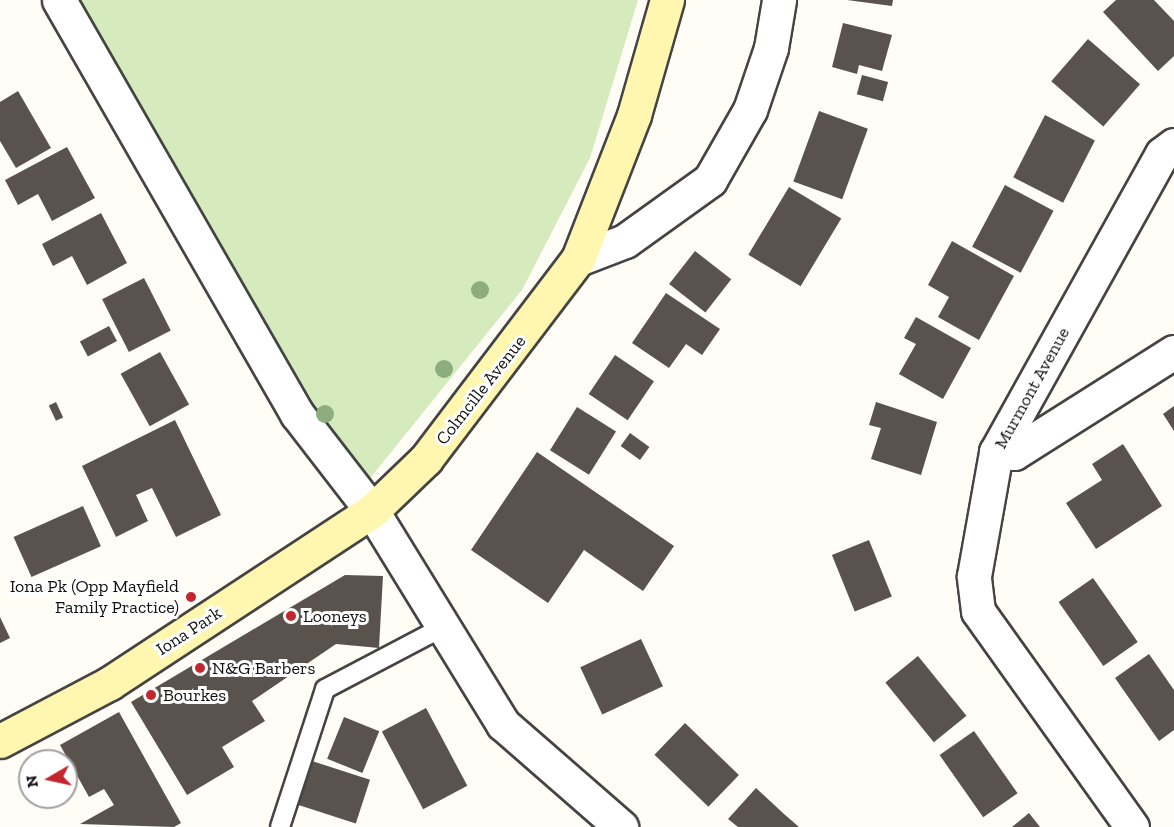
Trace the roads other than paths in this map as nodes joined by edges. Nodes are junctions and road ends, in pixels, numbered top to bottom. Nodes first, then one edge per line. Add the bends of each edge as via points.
1 (59, 0) edge
2 (667, 0) edge
3 (779, 0) edge
4 (1170, 157) edge
5 (578, 259) junction
6 (1174, 352) edge
7 (996, 452) junction
8 (372, 511) junction
9 (443, 627) junction
10 (0, 741) edge
11 (280, 827) edge
12 (621, 827) edge
13 (1132, 827) edge

1 - 8 street via 297,414
2 - 5 street, Colmcille Avenue via 634,115
3 - 5 street via 771,48 750,110 710,180 625,241
4 - 7 street, Murmont Avenue
5 - 8 street, Colmcille Avenue via 426,459
6 - 7 street via 1014,453
7 - 13 street, Murmont Avenue via 974,576 978,611
8 - 9 street
8 - 10 street, Iona Park via 110,683
9 - 11 lane via 325,689
9 - 12 street via 502,724

